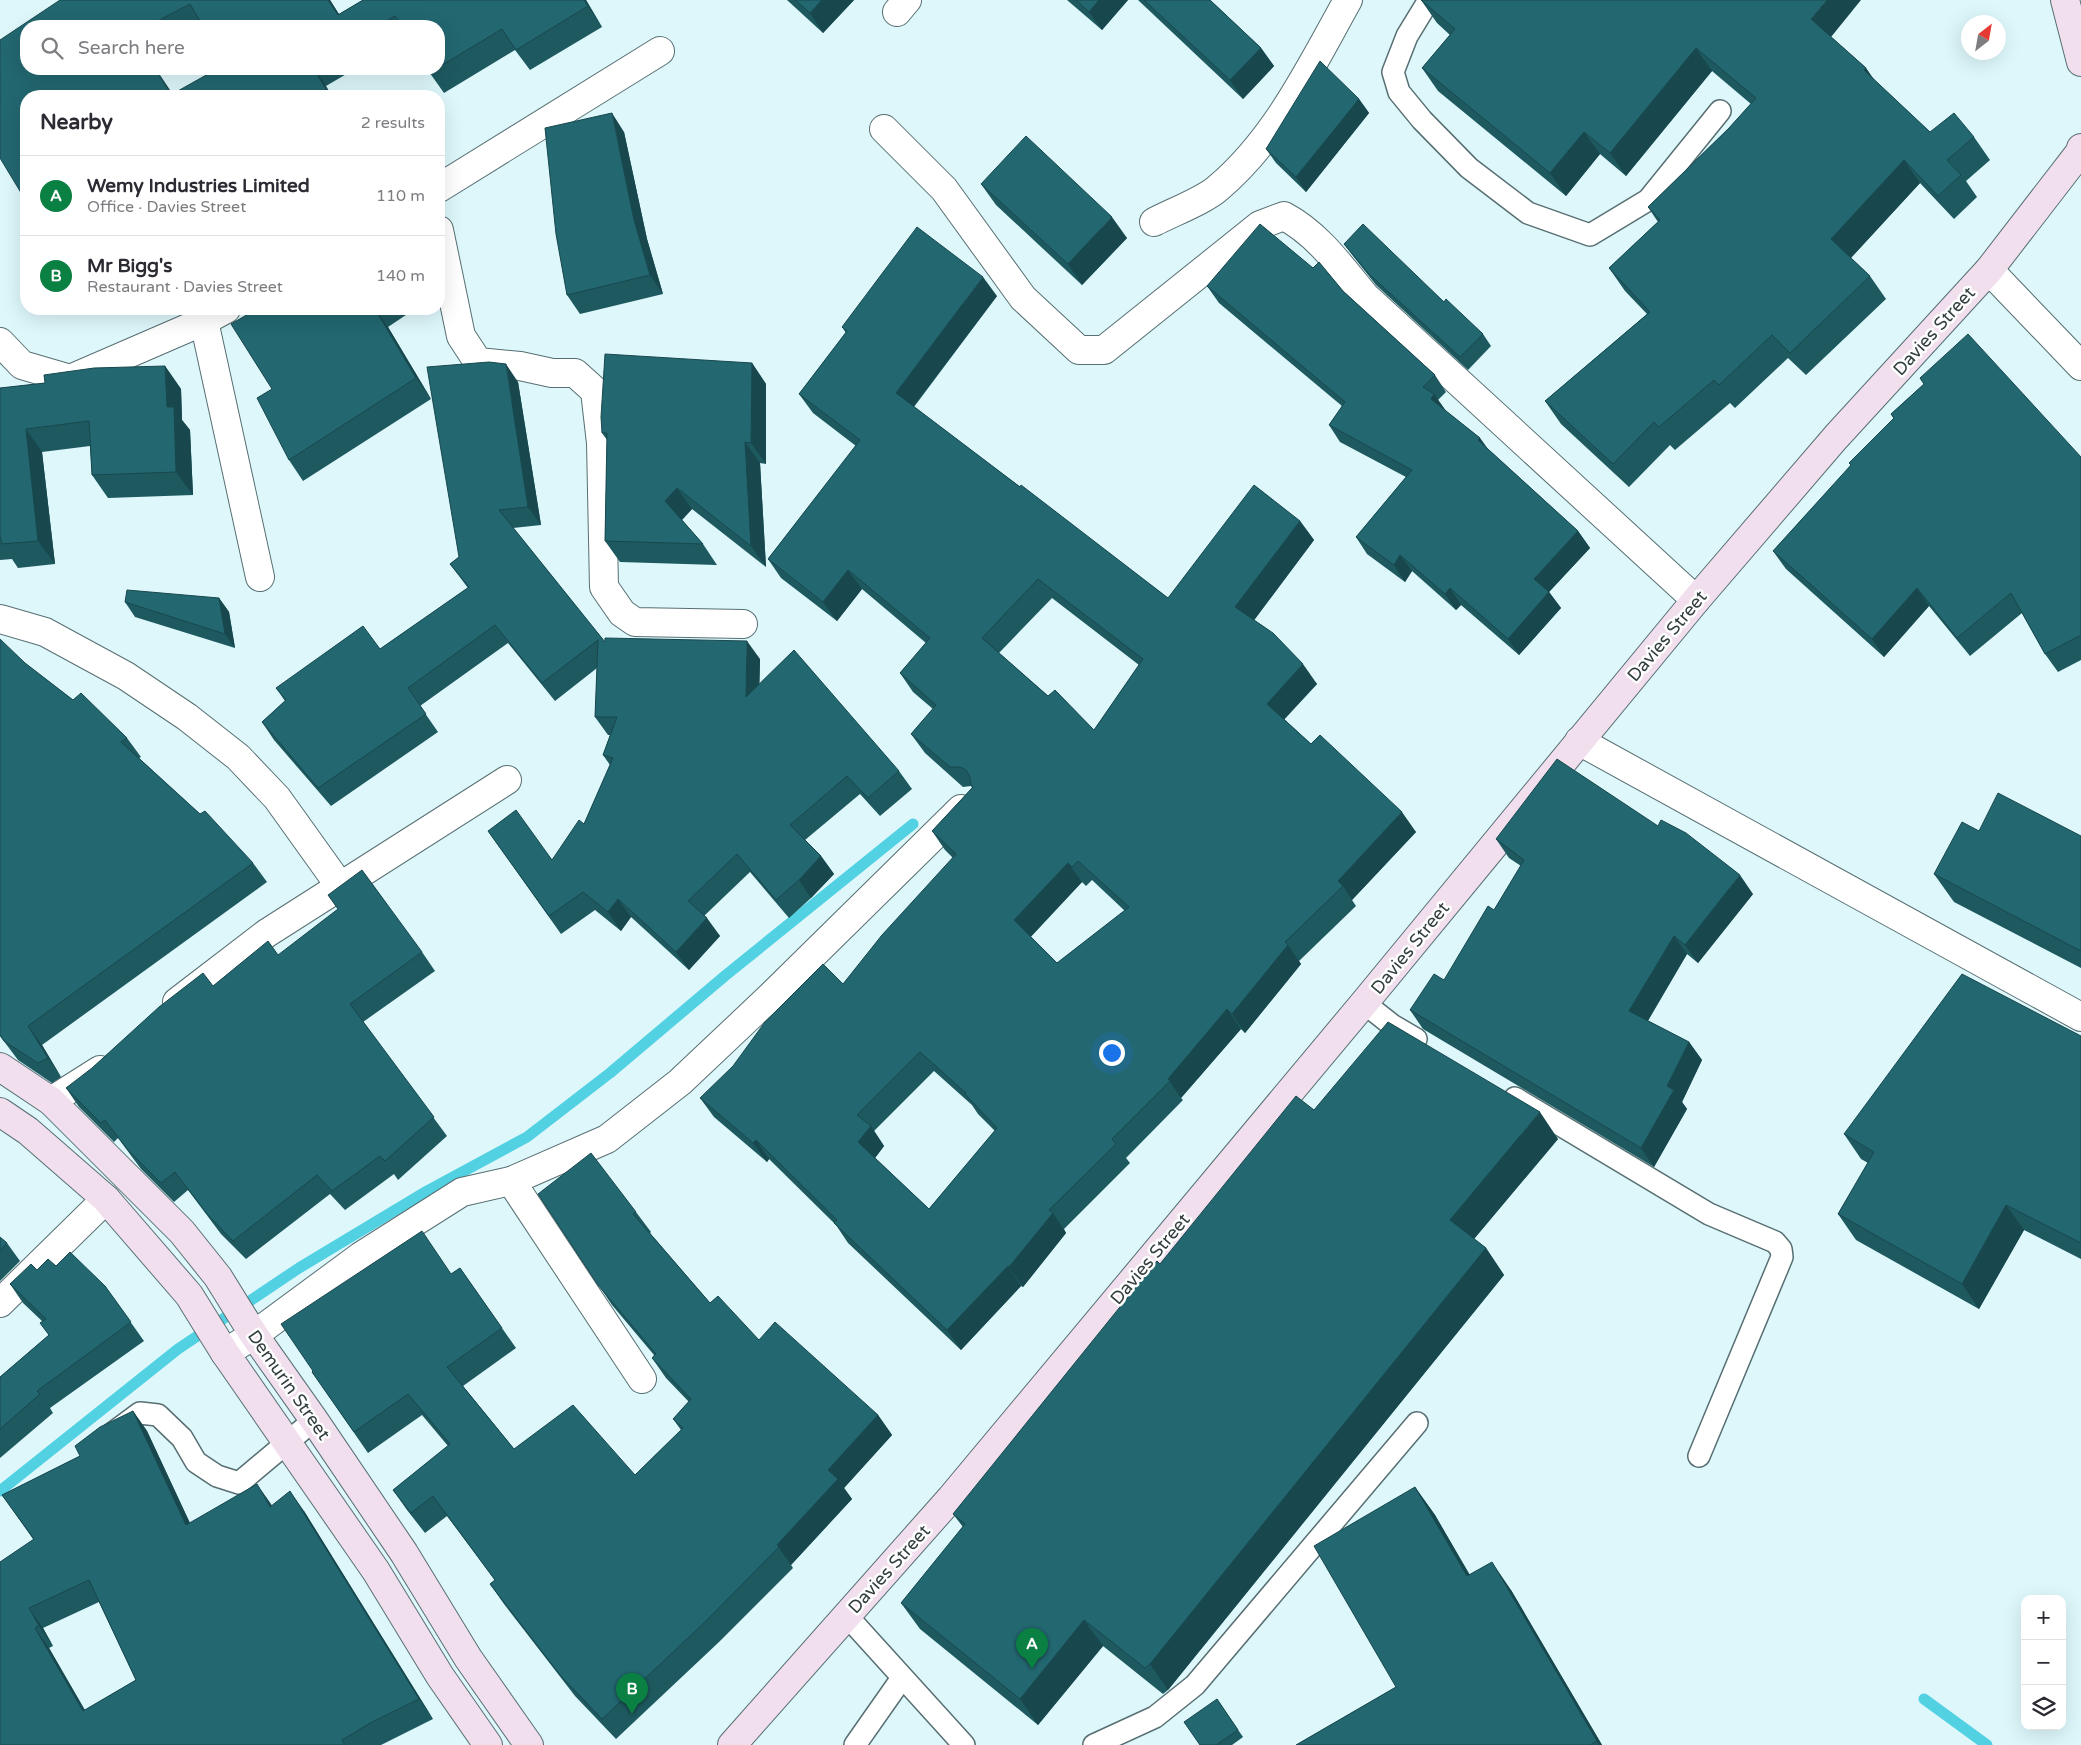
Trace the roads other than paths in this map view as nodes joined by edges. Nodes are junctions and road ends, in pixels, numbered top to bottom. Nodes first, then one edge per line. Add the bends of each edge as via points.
1 (1348, 0) edge
2 (1429, 0) edge
3 (2065, 0) edge
4 (660, 51) dead end
5 (2081, 62) edge
6 (1720, 111) dead end
7 (884, 129) dead end
8 (2081, 148) edge
9 (445, 184) edge
10 (1154, 222) dead end
11 (445, 259) edge
12 (1989, 270) junction
13 (215, 315) edge
14 (0, 342) edge
15 (2081, 366) edge
16 (260, 577) dead end
17 (1696, 600) junction
18 (0, 619) edge
19 (743, 624) dead end
20 (1580, 741) junction
21 (507, 780) dead end
22 (969, 801) edge
23 (340, 886) junction
24 (1364, 1003) junction
25 (2081, 1017) edge
26 (156, 1020) edge
27 (1435, 1050) edge
28 (115, 1057) edge
29 (0, 1067) edge
30 (1495, 1086) edge
31 (50, 1102) junction
32 (0, 1112) edge
33 (511, 1181) junction
34 (106, 1199) junction
35 (0, 1303) edge
36 (248, 1325) junction
37 (219, 1343) junction
38 (642, 1379) dead end
39 (314, 1420) junction
40 (1417, 1423) dead end
41 (288, 1441) junction
42 (100, 1442) edge
43 (1699, 1456) dead end
44 (847, 1616) junction
45 (902, 1678) junction
46 (488, 1745) edge
47 (529, 1745) edge
48 (732, 1745) edge
49 (855, 1745) edge
50 (964, 1745) edge
51 (1094, 1745) edge

1 - 10 street via 1288,108 1246,161 1217,190
2 - 6 lane via 1407,36 1392,72 1399,92 1469,168 1528,214 1590,235 1648,200
3 - 5 street
4 - 9 street
7 - 17 street via 944,189 1023,298 1079,350 1104,350 1260,225 1284,216 1301,225 1365,296
8 - 12 street, Davies Street
11 - 19 street via 461,336 478,362 552,373 574,373 594,391 601,443 604,587 622,613 635,622
12 - 15 street
12 - 17 street, Davies Street via 1836,437
13 - 14 street via 70,379 22,365
13 - 16 street
17 - 20 street, Davies Street
18 - 23 street via 45,632 126,676 187,716 231,751 277,798
20 - 24 street, Davies Street
20 - 25 street
21 - 23 street
22 - 33 street via 680,1082 607,1139
23 - 26 street via 267,933
24 - 27 lane via 1392,1025
24 - 44 street, Davies Street via 951,1498
28 - 31 street via 95,1075
29 - 31 street, Demurin Street
30 - 43 lane via 1709,1214 1775,1242 1781,1249 1782,1258
31 - 36 street, Demurin Street via 182,1232 218,1277
32 - 34 street, Demurin Street via 28,1131
33 - 36 street via 462,1192
33 - 38 street
34 - 35 street
34 - 37 street, Demurin Street via 189,1294
36 - 37 street
36 - 39 street, Demurin Street
37 - 41 street, Demurin Street
39 - 41 lane
39 - 47 street, Demurin Street via 404,1553 468,1658
40 - 51 lane via 1196,1685 1155,1717
41 - 42 lane via 239,1483 217,1476 196,1462 182,1438 158,1415 140,1413
41 - 46 street, Demurin Street
44 - 45 lane
44 - 48 street, Davies Street
45 - 49 lane
45 - 50 lane

